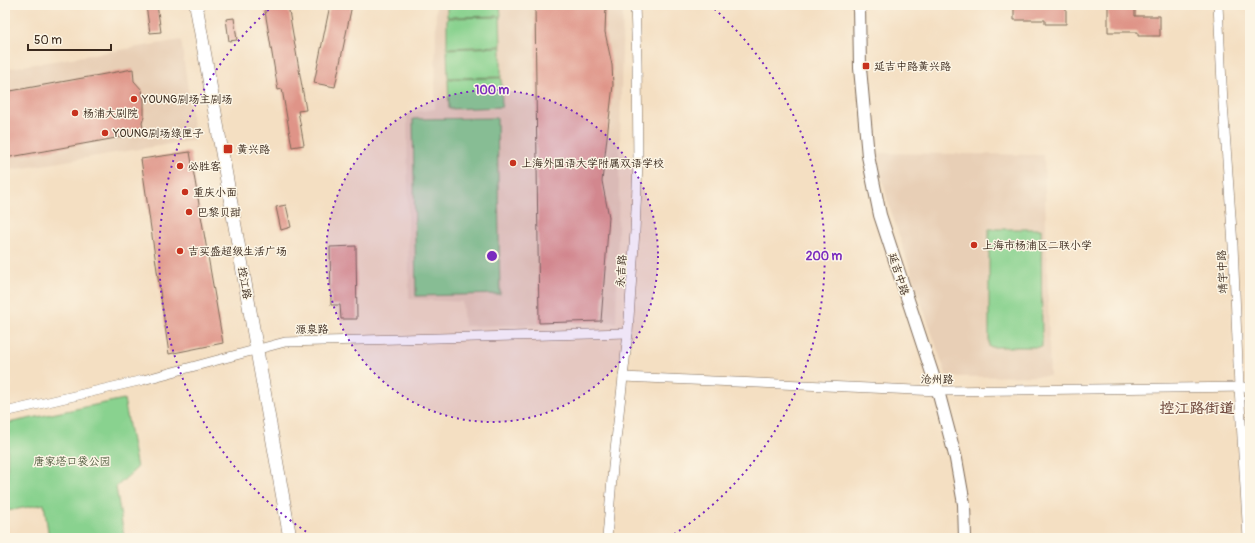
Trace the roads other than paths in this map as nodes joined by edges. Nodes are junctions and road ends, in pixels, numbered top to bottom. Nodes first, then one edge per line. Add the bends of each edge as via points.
1 (196, 5) edge
2 (635, 5) edge
3 (859, 5) edge
4 (1218, 5) edge
5 (628, 333) junction
6 (257, 350) junction
7 (623, 377) junction
8 (1239, 387) junction
9 (1250, 387) edge
10 (938, 392) junction
11 (5, 412) edge
12 (290, 538) edge
13 (607, 538) edge
14 (965, 538) edge
15 (1248, 538) edge

1 - 6 main road, 控江路
2 - 5 street, 永吉路 via 638,163
3 - 10 street, 延吉中路 via 860,68 869,164 880,215
4 - 8 street, 靖宇中路
5 - 6 street, 源泉路 via 285,342
5 - 7 street, 永吉路
6 - 11 street, 源泉路
6 - 12 main road, 控江路
7 - 10 street, 沧州路
7 - 13 street, 永吉路
8 - 9 street, 沧州路
8 - 10 street, 沧州路
8 - 15 street, 靖宇中路
10 - 14 street, 延吉中路 via 964,504

